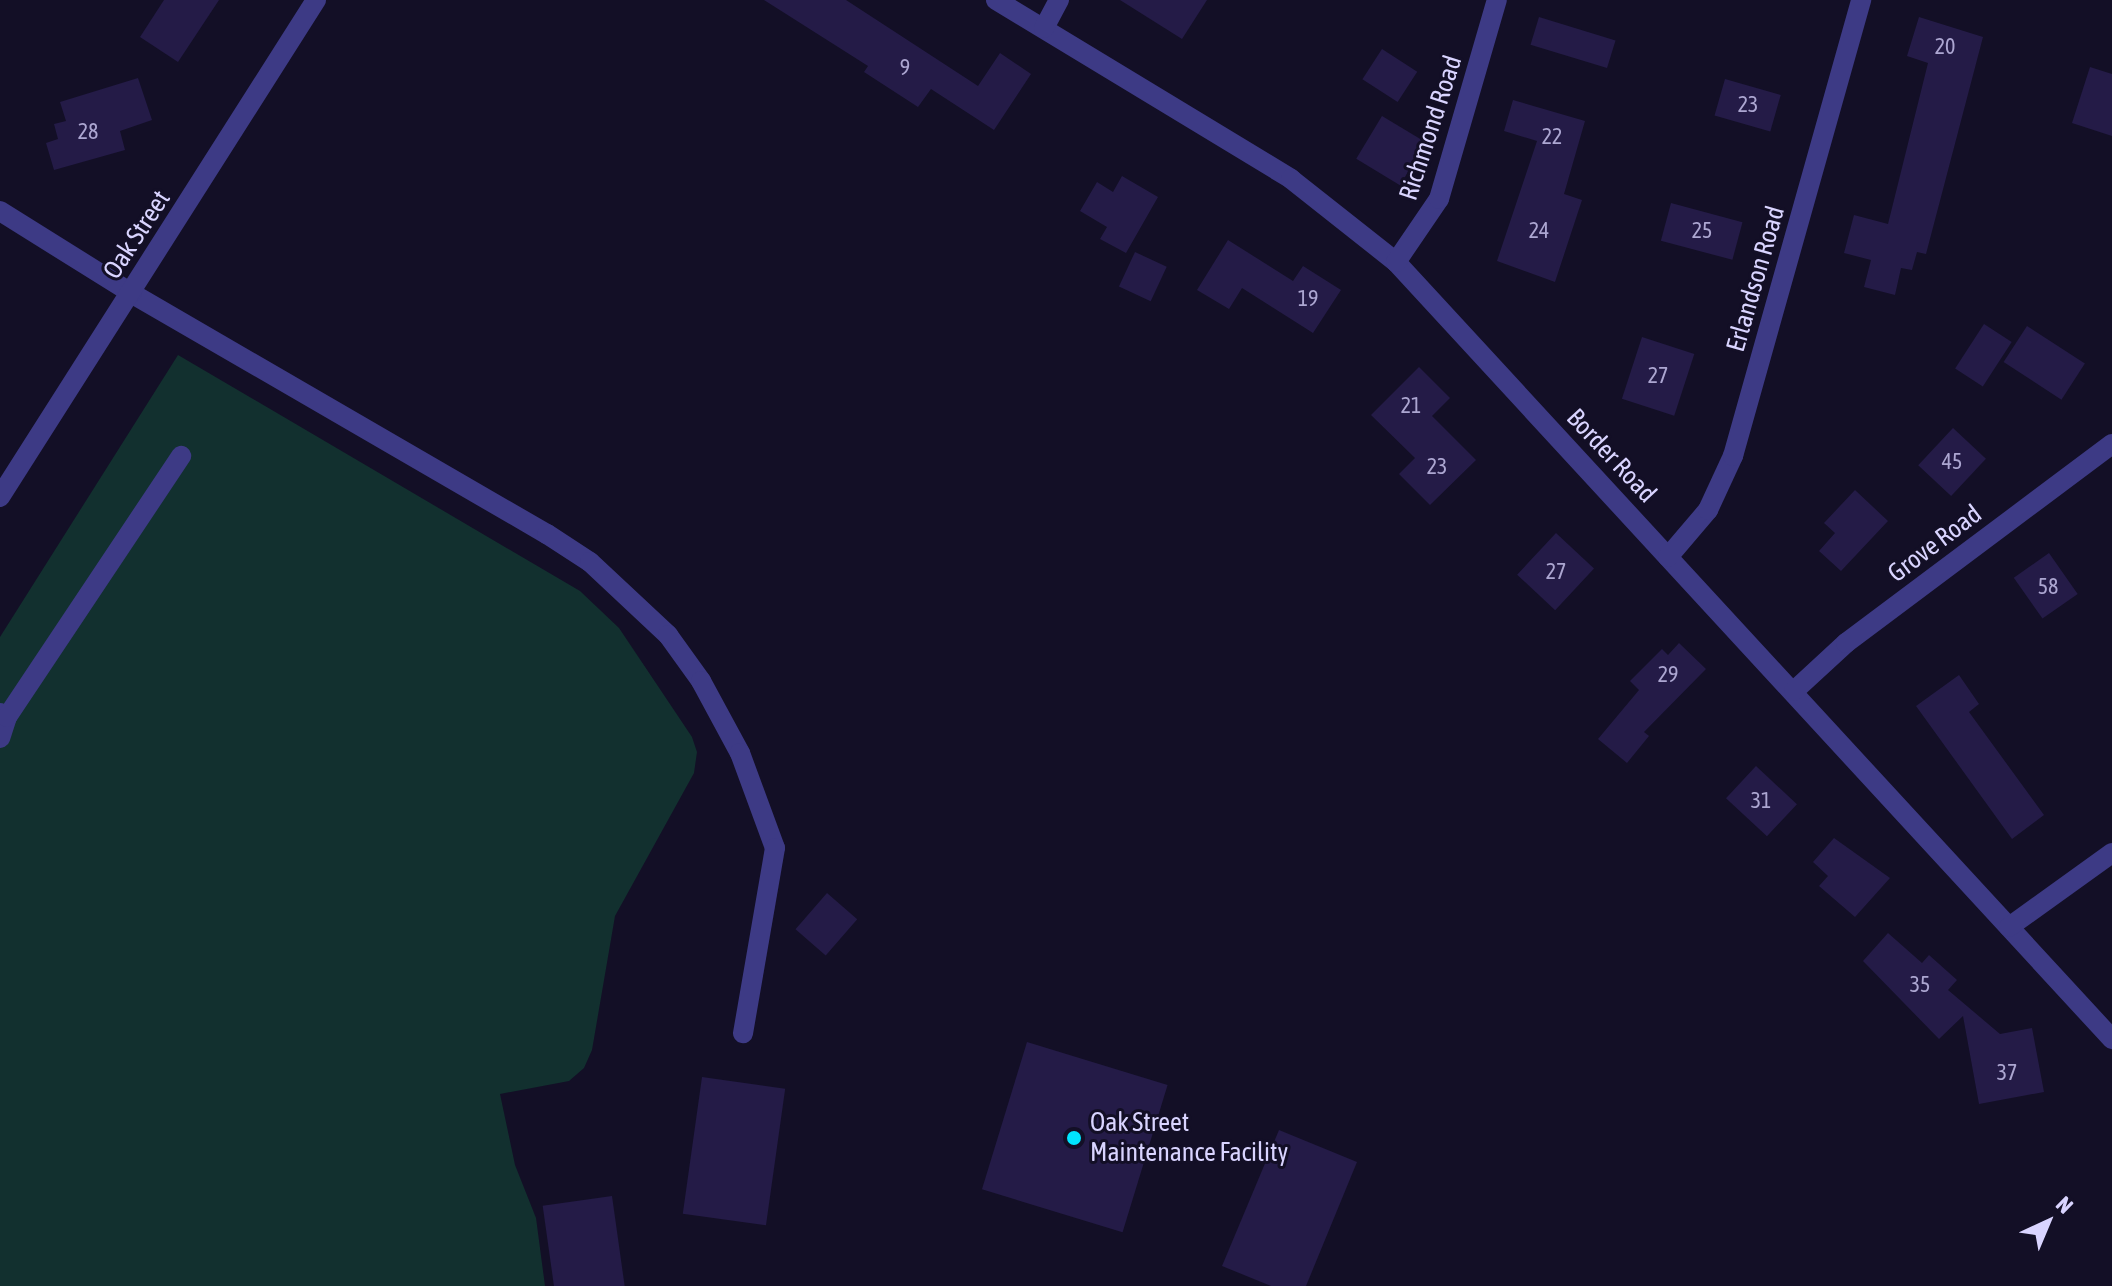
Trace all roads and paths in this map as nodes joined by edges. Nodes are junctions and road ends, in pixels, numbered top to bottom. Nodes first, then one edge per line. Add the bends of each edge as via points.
1 (316, 0) edge
2 (996, 0) edge
3 (1059, 0) edge
4 (1497, 0) edge
5 (1861, 0) edge
6 (1044, 28) junction
7 (0, 211) edge
8 (1396, 262) junction
9 (131, 293) junction
10 (2112, 444) edge
11 (181, 456) dead end
12 (0, 497) edge
13 (1668, 557) junction
14 (1794, 691) junction
15 (4, 715) edge
16 (0, 738) edge
17 (2112, 853) edge
18 (2009, 927) junction
19 (743, 1033) dead end
20 (2112, 1039) edge

1 - 9 street, Oak Street
2 - 6 street, Border Road
3 - 6 street
4 - 8 street, Richmond Road via 1439,199
5 - 13 street, Erlandson Road via 1733,456 1708,510
6 - 8 street, Border Road via 1291,179
7 - 9 street
8 - 13 street, Border Road
9 - 12 street, Oak Street
9 - 19 street via 547,534 622,589 668,635 701,681 740,753 775,848
10 - 14 street, Grove Road via 1846,643
11 - 15 street
13 - 14 street, Border Road
14 - 18 street, Border Road
15 - 16 street
17 - 18 street
18 - 20 street, Border Road

